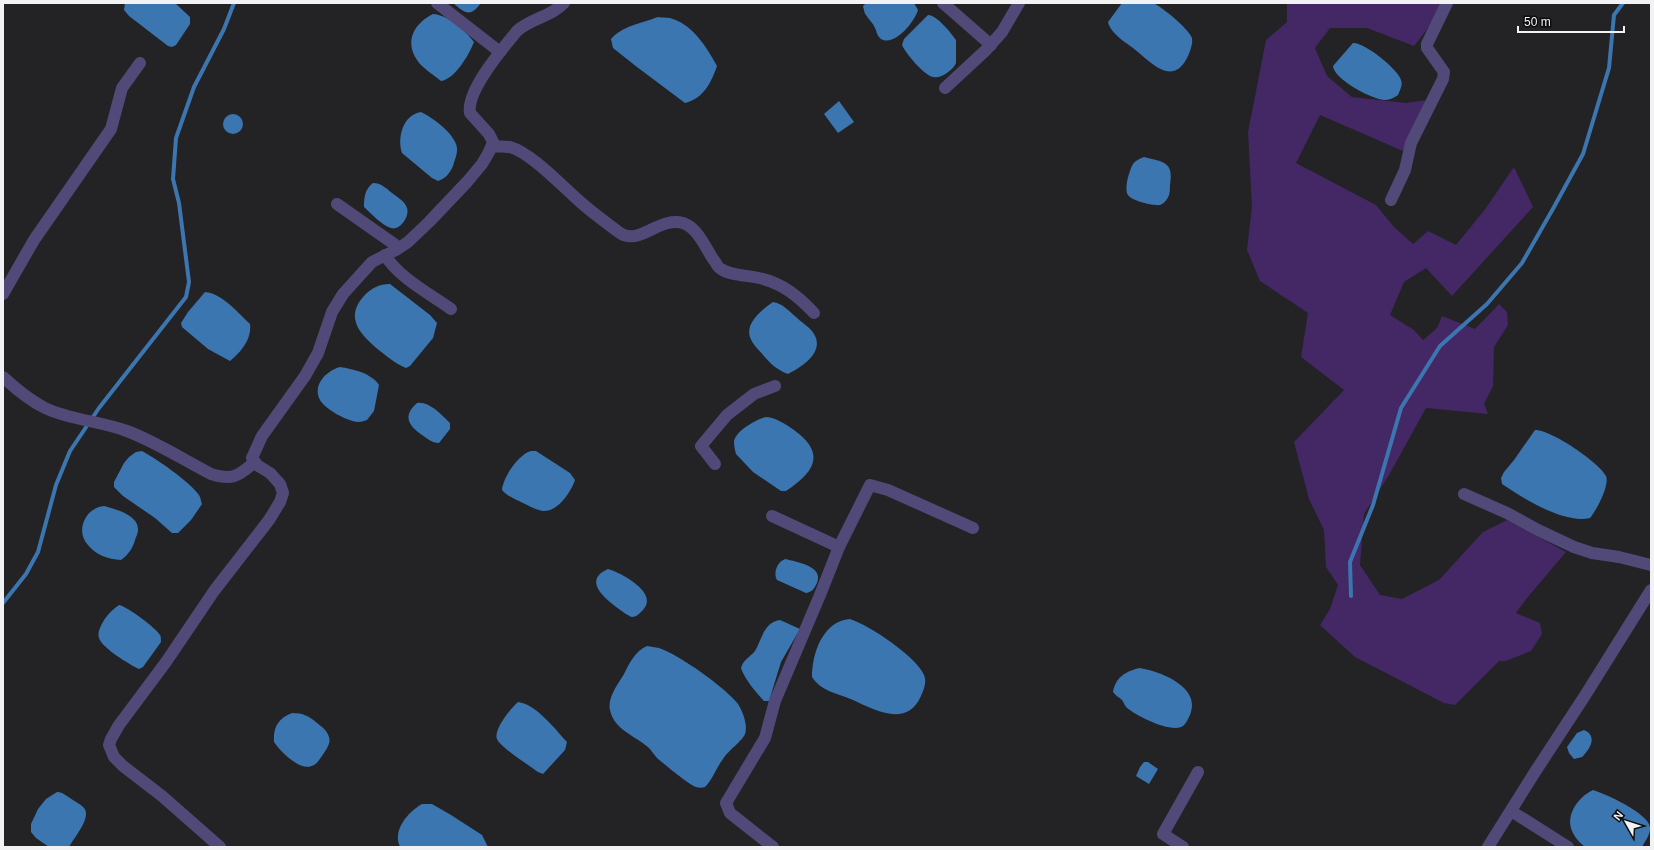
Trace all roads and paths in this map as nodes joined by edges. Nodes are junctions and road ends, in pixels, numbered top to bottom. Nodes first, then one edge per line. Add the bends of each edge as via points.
1 (437, 3) edge
2 (564, 3) edge
3 (943, 3) edge
4 (1019, 3) edge
5 (1447, 3) edge
6 (991, 45) junction
7 (500, 52) junction
8 (140, 63) dead end
9 (945, 88) dead end
10 (492, 146) junction
11 (1391, 200) dead end
12 (336, 204) dead end
13 (398, 248) junction
14 (385, 255) junction
15 (3, 294) edge
16 (451, 309) dead end
17 (814, 313) dead end
18 (3, 378) edge
19 (775, 386) dead end
20 (255, 462) junction
21 (715, 464) dead end
22 (1464, 494) dead end
23 (772, 516) dead end
24 (973, 528) dead end
25 (839, 547) junction
26 (1651, 566) edge
27 (1651, 590) edge
28 (1198, 772) dead end
29 (1511, 811) junction
30 (220, 847) edge
31 (772, 847) edge
32 (1182, 847) edge
33 (1488, 847) edge
34 (1568, 847) edge

1 - 7 street
2 - 7 street via 556,11 522,26
3 - 6 street
4 - 6 street
5 - 11 street via 1427,44 1427,48 1444,72 1443,79 1411,143 1404,170
6 - 9 street
7 - 10 street via 469,103 470,113 492,138
8 - 15 street via 122,88 111,129 34,240
10 - 13 street via 482,164 467,182 429,222
10 - 17 street via 509,147 531,160 625,236 635,236 664,224 682,222 695,230 719,268 778,283 798,296
12 - 13 street
13 - 14 street
14 - 16 street via 389,262 412,282
14 - 20 street via 372,262 343,294 332,312 318,353 305,376 262,436 252,458
18 - 20 street via 26,397 46,408 127,431 222,478 240,475
19 - 21 street via 754,394 727,415 701,446
20 - 30 street via 280,484 283,493 280,502 119,724 109,745 114,757 123,766
22 - 26 street via 1574,548
23 - 25 street
24 - 25 street via 888,490 870,485
25 - 31 street via 775,701 764,738 726,803 730,813
27 - 29 street
28 - 32 street via 1163,834
29 - 33 street
29 - 34 street

